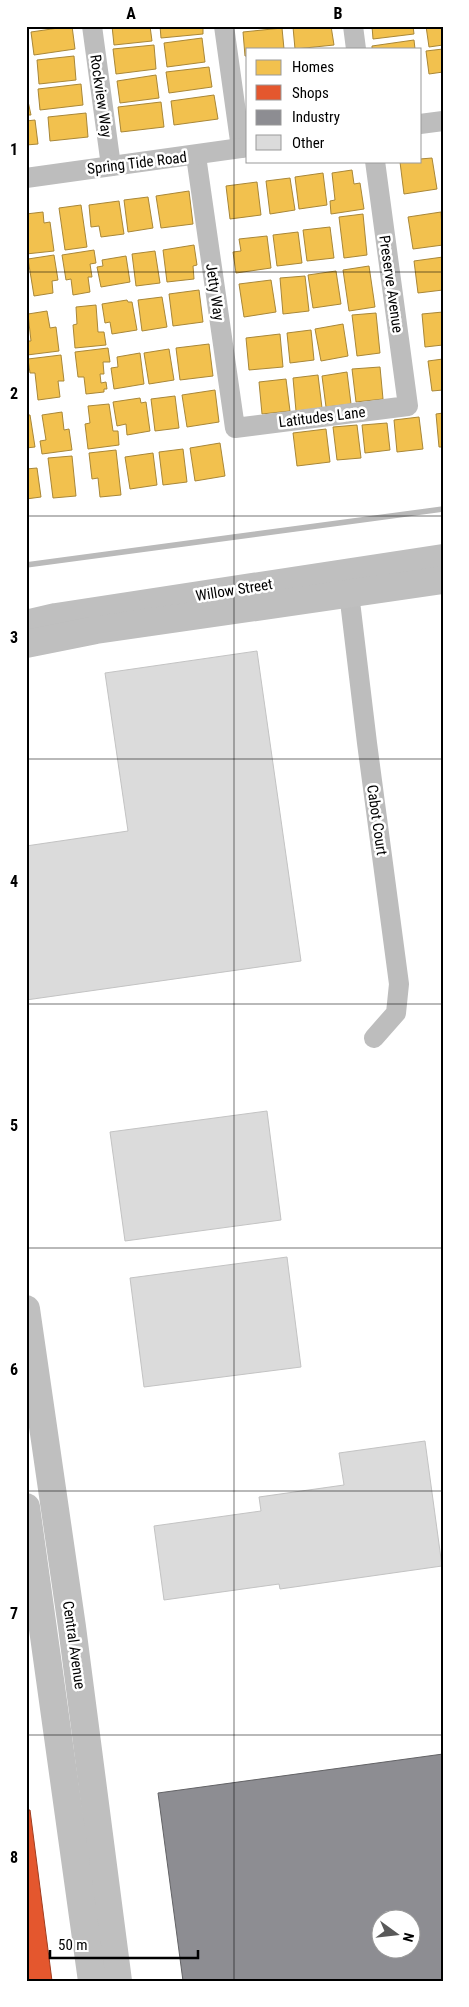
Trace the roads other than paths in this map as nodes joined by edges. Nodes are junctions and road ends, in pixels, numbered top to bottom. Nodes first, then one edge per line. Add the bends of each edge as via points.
1 (92, 26) edge
2 (224, 26) edge
3 (353, 26) edge
4 (356, 48) edge
5 (443, 121) edge
6 (422, 124) edge
7 (244, 148) edge
8 (196, 156) junction
9 (375, 162) edge
10 (111, 166) junction
11 (26, 178) edge
12 (408, 406) joint
13 (235, 428) joint
14 (443, 558) edge
15 (443, 580) edge
16 (349, 593) junction
17 (26, 624) edge
18 (26, 644) edge
19 (374, 1038) dead end
20 (26, 1309) edge
21 (26, 1507) edge
22 (92, 1981) edge
23 (118, 1981) edge

1 - 10 street, Rockview Way
2 - 7 street
3 - 4 street
5 - 6 street
7 - 8 street, Spring Tide Road
8 - 10 street, Spring Tide Road
8 - 13 street, Jetty Way
9 - 12 street, Preserve Avenue
10 - 11 street, Spring Tide Road
12 - 13 street, Latitudes Lane
14 - 17 street, Willow Street
15 - 16 street, Willow Street
16 - 18 street, Willow Street via 96,630
16 - 19 street, Cabot Court via 399,984 396,1014
20 - 23 street, Central Avenue
21 - 22 street, Central Avenue

